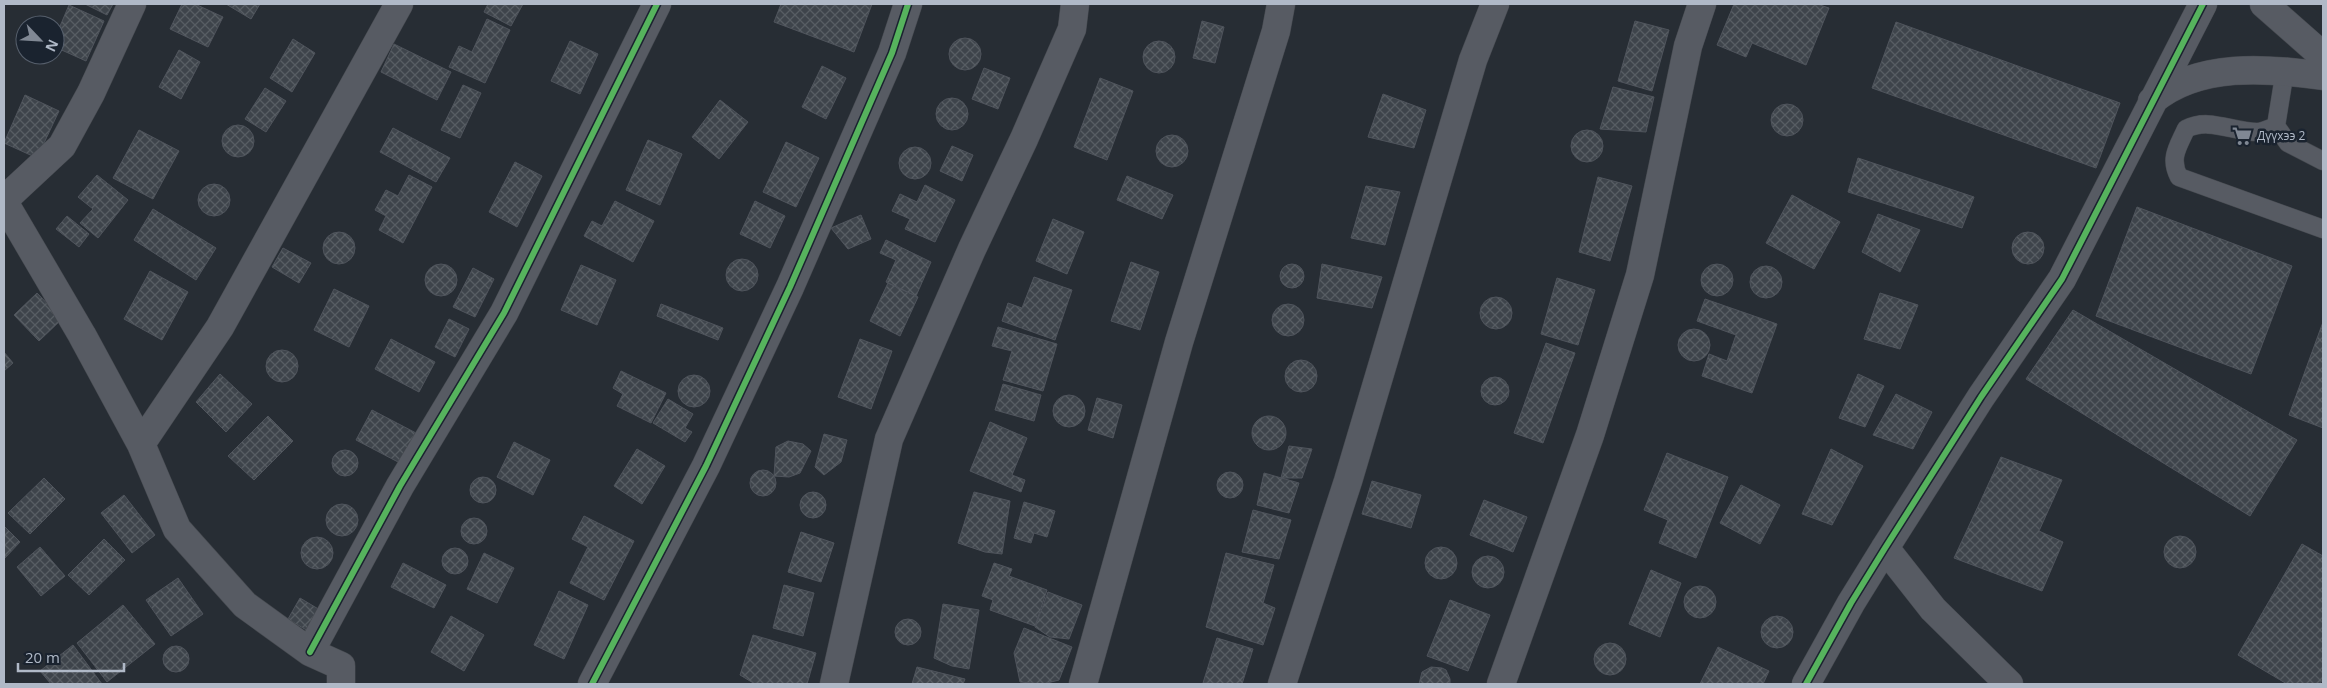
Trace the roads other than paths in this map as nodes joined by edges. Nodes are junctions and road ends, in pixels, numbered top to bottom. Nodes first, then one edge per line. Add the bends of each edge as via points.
1 (132, 4) edge
2 (399, 4) edge
3 (657, 4) edge
4 (908, 4) edge
5 (1074, 4) edge
6 (1280, 4) edge
7 (1495, 4) edge
8 (1702, 4) edge
9 (2203, 4) edge
10 (2264, 4) edge
11 (2323, 56) edge
12 (2285, 70) junction
13 (2323, 76) edge
14 (2152, 101) junction
15 (2276, 126) junction
16 (2323, 161) edge
17 (4, 201) edge
18 (2323, 229) edge
19 (141, 444) junction
20 (1885, 548) junction
21 (310, 652) junction
22 (341, 684) edge
23 (592, 684) edge
24 (834, 684) edge
25 (1083, 684) edge
26 (1282, 684) edge
27 (1501, 684) edge
28 (1806, 684) edge
29 (2009, 684) edge

1 - 17 street via 91,93 62,146
2 - 19 street via 220,327
3 - 21 street via 504,313 400,486
4 - 23 street via 892,54 790,287 706,466
5 - 24 street via 1072,29 889,439
6 - 25 street via 1276,32 1178,342
7 - 26 street via 1473,60 1348,480
8 - 27 street via 1688,46 1640,275 1590,435
9 - 14 street
10 - 11 street
12 - 13 street
12 - 14 street via 2223,70 2167,89
12 - 15 lane
14 - 20 street via 2062,279 1980,397
15 - 16 lane via 2288,143
15 - 18 lane via 2258,132 2204,123 2194,125 2186,129 2173,160 2175,170 2179,177
17 - 19 street
19 - 21 street via 177,529 245,605
20 - 28 street via 1850,603
20 - 29 street via 1933,609
21 - 22 street via 341,666

